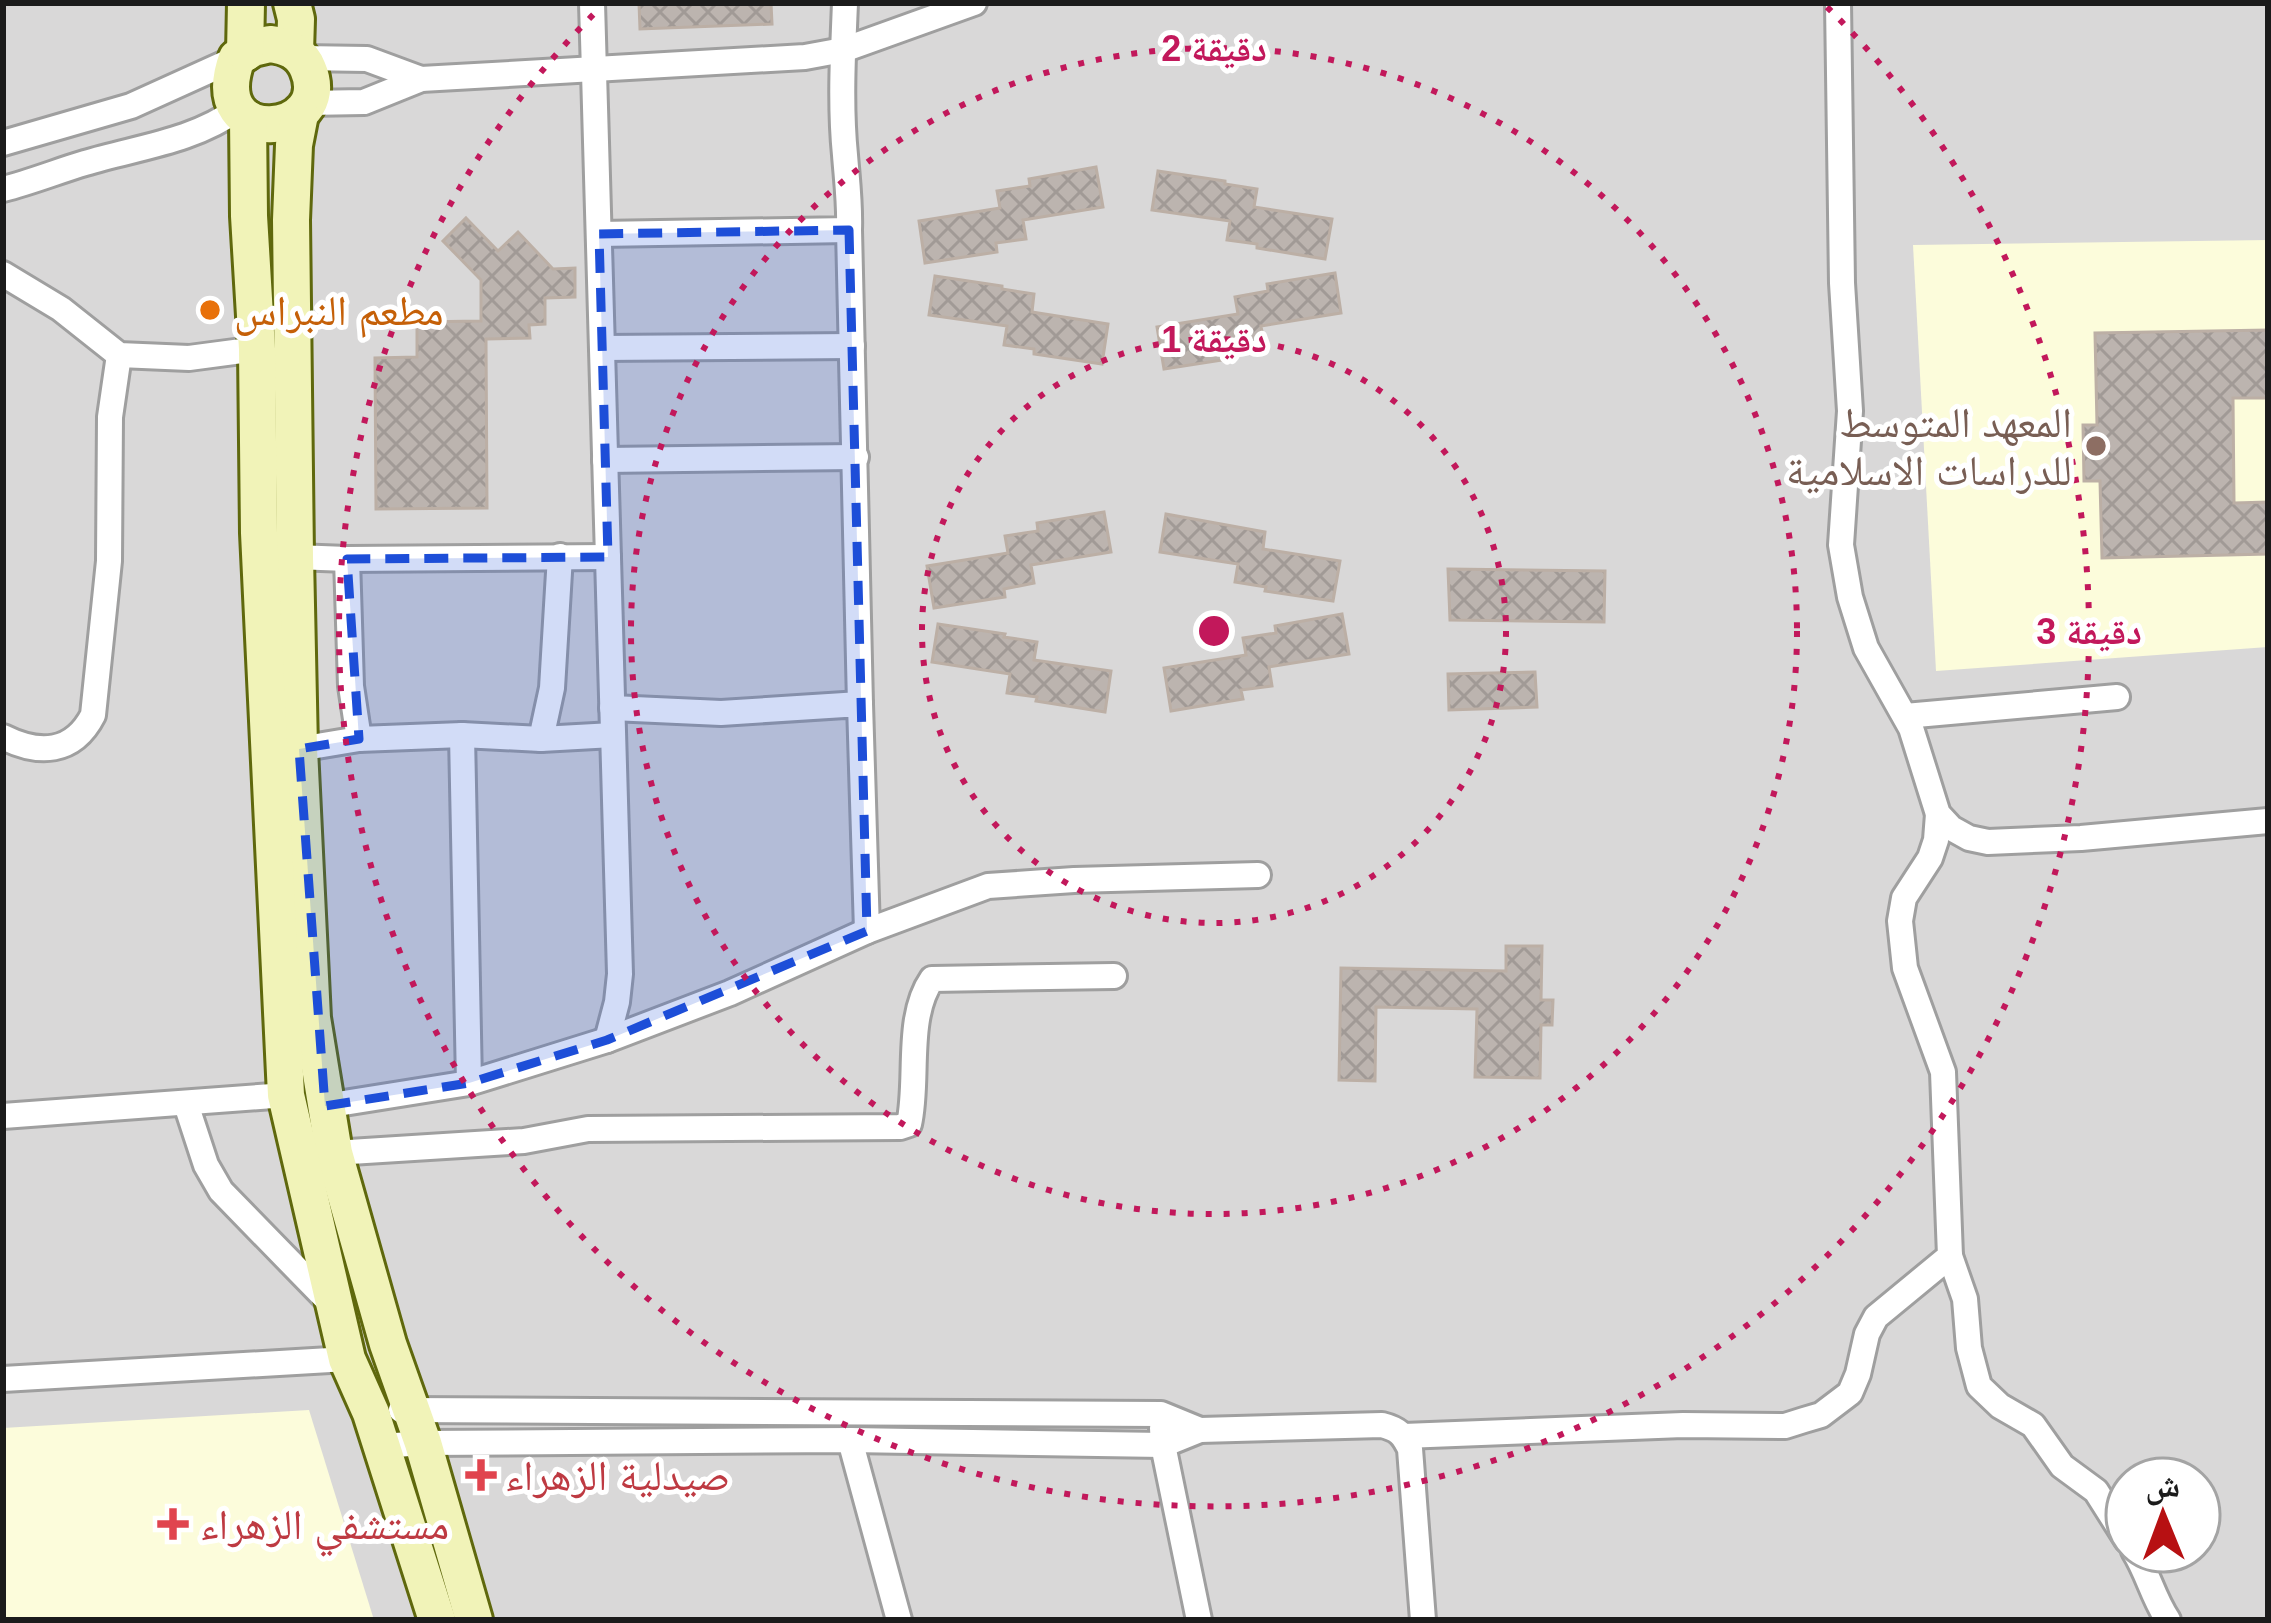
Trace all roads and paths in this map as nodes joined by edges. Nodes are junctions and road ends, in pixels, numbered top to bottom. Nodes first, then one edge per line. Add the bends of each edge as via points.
1 (245, 3) edge
2 (292, 3) edge
3 (592, 3) edge
4 (845, 3) edge
5 (974, 3) edge
6 (1838, 3) edge
7 (843, 50) junction
8 (241, 56) junction
9 (299, 56) junction
10 (592, 69) junction
11 (421, 79) junction
12 (303, 108) junction
13 (243, 114) junction
14 (3, 143) edge
15 (3, 189) edge
16 (849, 230) junction
17 (599, 233) junction
18 (3, 274) edge
19 (852, 346) junction
20 (602, 348) junction
21 (257, 349) junction
22 (119, 355) junction
23 (856, 457) junction
24 (605, 460) junction
25 (560, 556) junction
26 (295, 557) junction
27 (608, 557) junction
28 (347, 559) junction
29 (2117, 697) dead end
30 (860, 704) junction
31 (612, 708) junction
32 (1905, 716) junction
33 (461, 735) junction
34 (613, 735) junction
35 (3, 737) edge
36 (359, 739) junction
37 (541, 739) junction
38 (299, 749) junction
39 (1938, 814) junction
40 (2268, 821) edge
41 (1258, 874) dead end
42 (867, 932) junction
43 (1114, 976) dead end
44 (607, 1040) junction
45 (469, 1083) junction
46 (286, 1095) junction
47 (186, 1104) junction
48 (325, 1106) junction
49 (3, 1116) edge
50 (334, 1153) junction
51 (1950, 1256) junction
52 (335, 1309) junction
53 (347, 1359) junction
54 (3, 1378) edge
55 (1161, 1414) junction
56 (417, 1426) junction
57 (377, 1429) junction
58 (1199, 1430) junction
59 (1404, 1436) junction
60 (850, 1440) junction
61 (1163, 1444) junction
62 (2103, 1502) edge
63 (2146, 1575) edge
64 (437, 1620) edge
65 (474, 1620) edge
66 (899, 1620) edge
67 (1199, 1620) edge
68 (1423, 1620) edge
69 (2168, 1620) edge

1 - 8 street
2 - 9 street
3 - 10 street
4 - 7 street
5 - 7 street
6 - 32 street via 1850,411 1841,545 1866,648
7 - 10 street
7 - 16 street
8 - 9 street via 270,44
8 - 13 street via 230,91
8 - 14 street via 130,106
9 - 11 street via 367,58
9 - 12 street via 312,85
10 - 11 street
10 - 17 street
11 - 12 street via 364,102
12 - 13 street via 274,126
12 - 26 street via 291,220
13 - 15 street
13 - 21 street
16 - 17 street
16 - 19 street
17 - 20 street
18 - 22 street
19 - 20 street
19 - 23 street
20 - 24 street
21 - 22 street via 189,358
21 - 46 street
22 - 35 street via 93,715 69,744 50,749
23 - 24 street
23 - 30 street
24 - 27 street
25 - 27 street
25 - 28 street
25 - 37 street
26 - 28 street
26 - 38 street
27 - 31 street
28 - 36 street
29 - 32 street
30 - 31 street via 721,713
30 - 42 street
31 - 34 street
32 - 39 street
33 - 36 street
33 - 37 street
33 - 45 street
34 - 37 street
34 - 44 street via 620,974
36 - 38 street
38 - 48 street via 312,1018
39 - 40 street via 1988,842
39 - 51 street via 1930,858 1904,898 1900,944 1943,1072
41 - 42 street via 988,886
42 - 44 street
43 - 50 street via 932,979 912,1061 912,1112 899,1127 588,1129
44 - 45 street
45 - 48 street
46 - 47 street
46 - 52 street
47 - 49 street
47 - 52 street via 220,1191
48 - 50 street
50 - 56 street
51 - 59 street via 1876,1317 1850,1393 1804,1420
51 - 62 street via 1979,1386 2033,1425 2062,1466
52 - 53 street
53 - 54 street
53 - 57 street
55 - 56 street
55 - 58 street
55 - 61 street
56 - 57 street
56 - 57 street
56 - 60 street
56 - 65 street
57 - 64 street
58 - 59 street via 1382,1425
58 - 61 street
59 - 68 street
60 - 61 street
60 - 66 street
61 - 67 street
63 - 69 street

